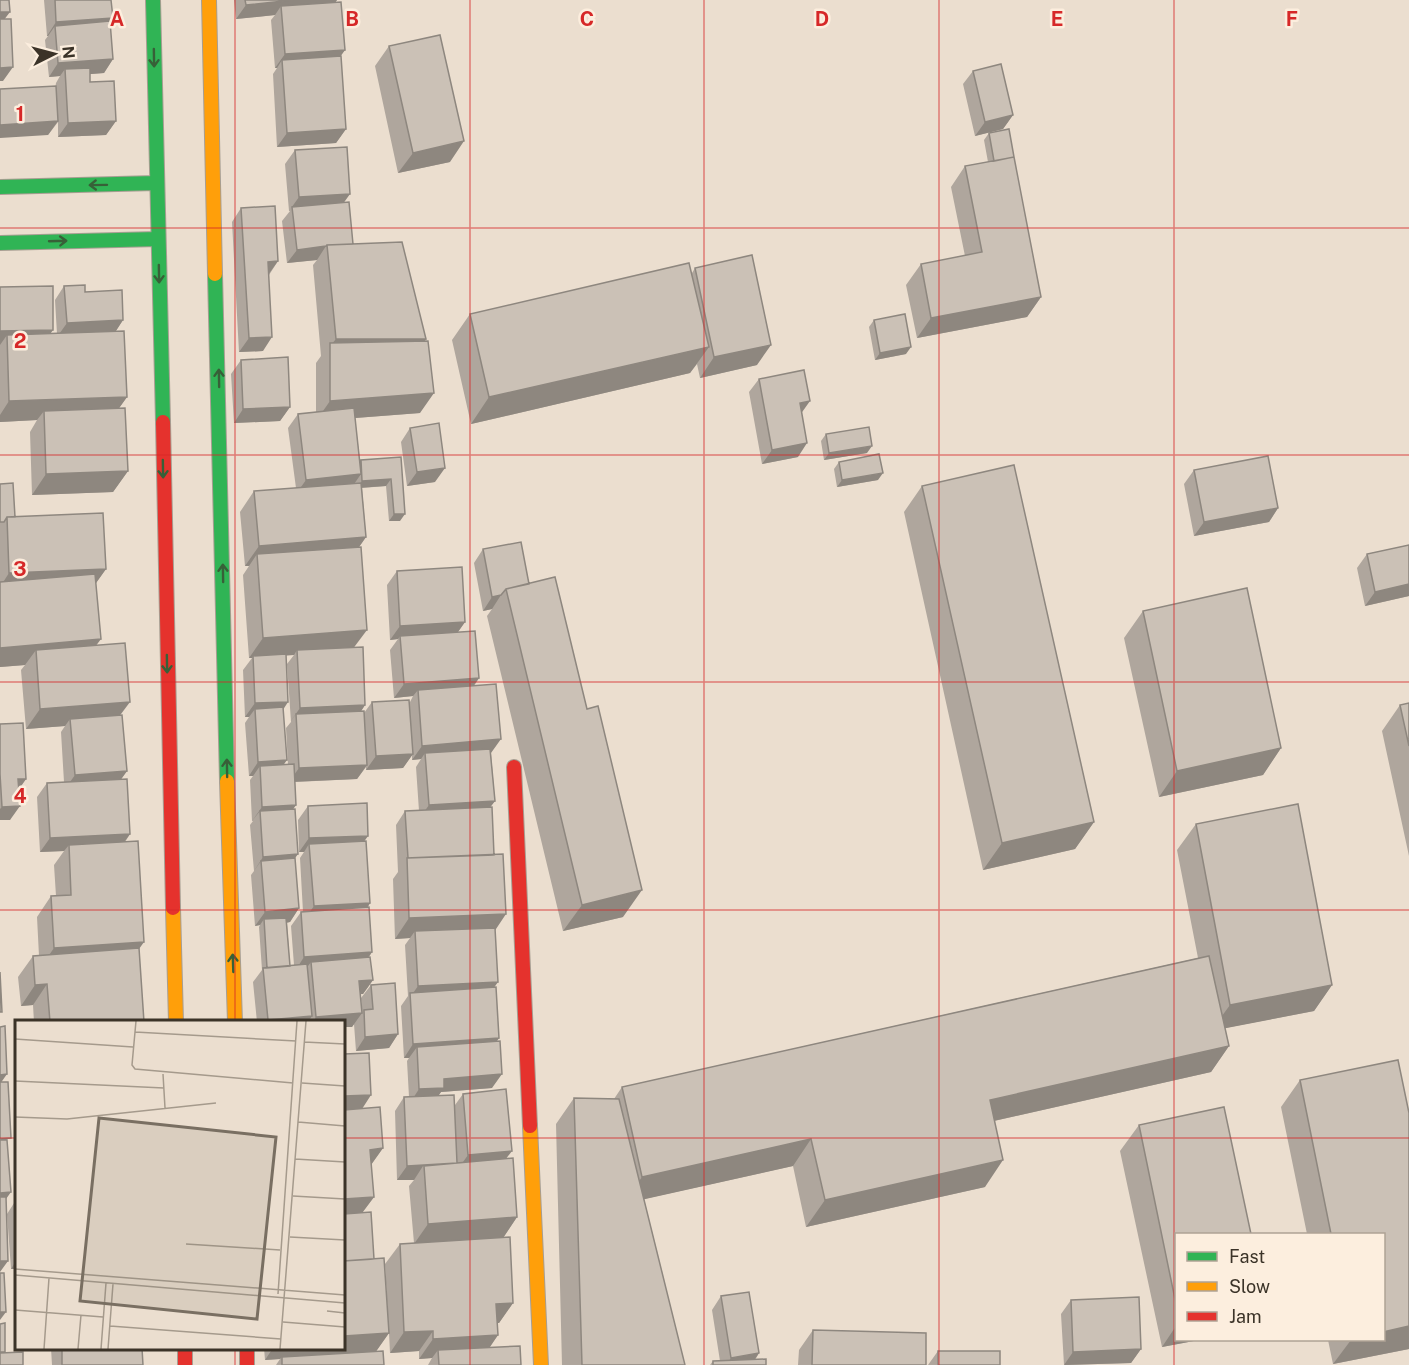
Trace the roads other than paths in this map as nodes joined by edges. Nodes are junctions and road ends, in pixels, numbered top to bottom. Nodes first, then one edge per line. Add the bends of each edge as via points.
1 (153, 0) edge
2 (209, 0) edge
3 (156, 183) junction
4 (0, 187) edge
5 (158, 239) junction
6 (0, 243) edge
7 (514, 768) dead end
8 (176, 1020) edge
9 (235, 1020) edge
10 (541, 1365) edge

1 -> 3 main road
9 -> 2 main road
3 -> 4 main road
3 - 5 main road
6 -> 5 main road
5 -> 8 main road
7 - 10 main road

